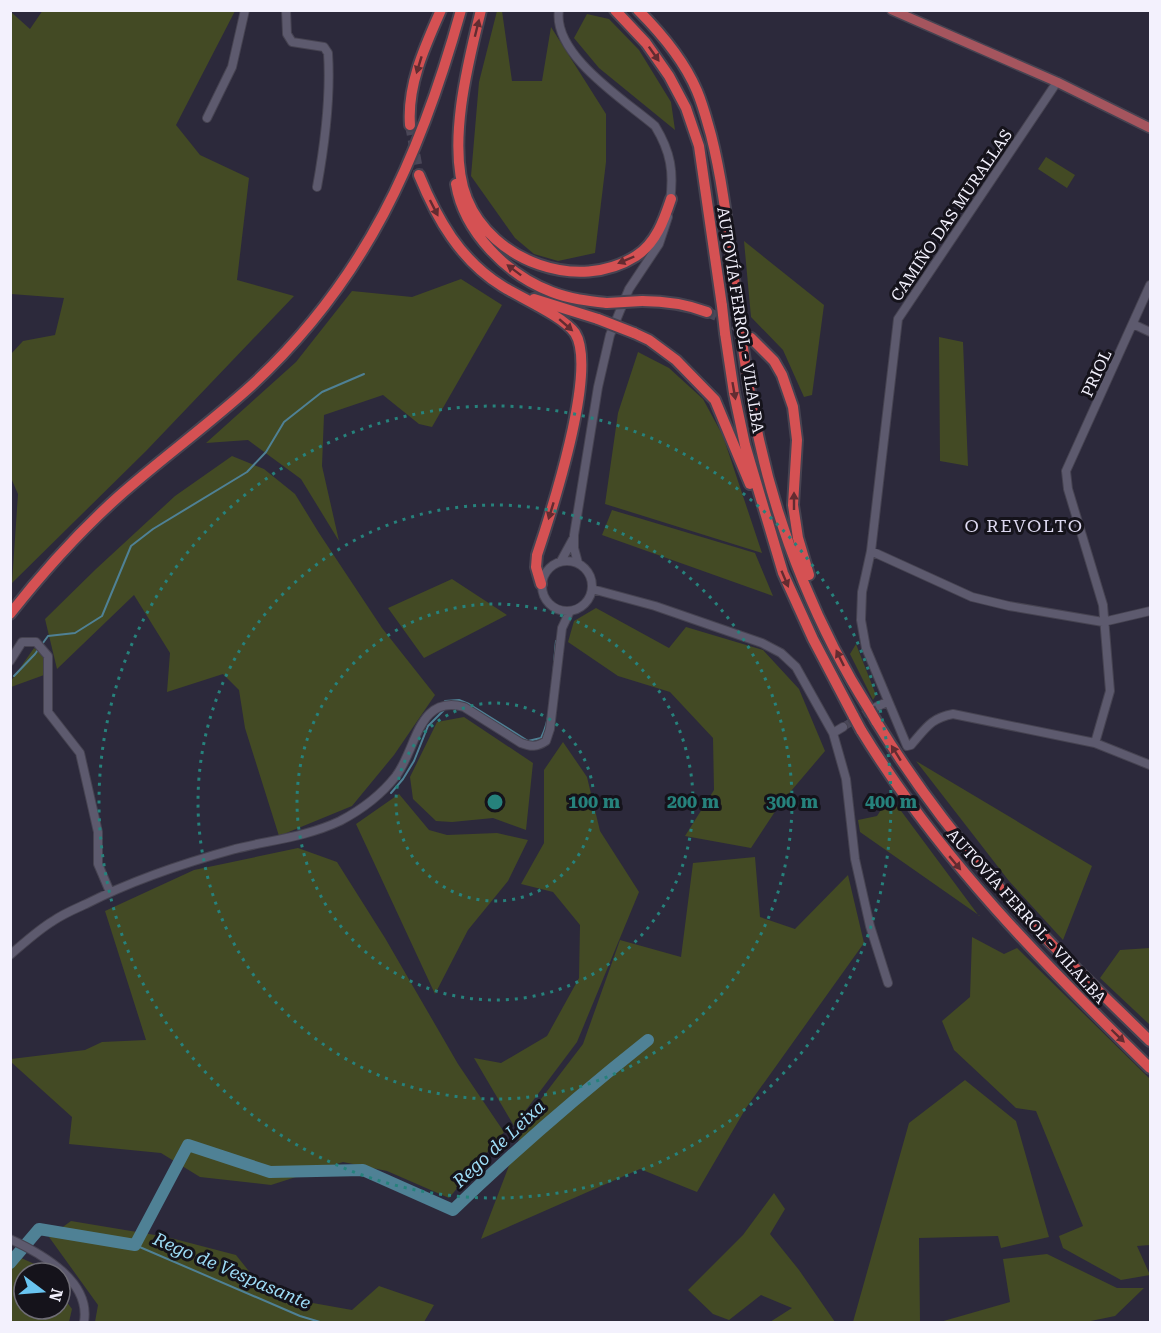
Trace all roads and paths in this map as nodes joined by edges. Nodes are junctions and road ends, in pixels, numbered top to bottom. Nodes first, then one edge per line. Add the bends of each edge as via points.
1 (244, 10) edge
2 (286, 10) edge
3 (441, 10) edge
4 (461, 10) edge
5 (481, 10) edge
6 (615, 10) edge
7 (638, 10) edge
8 (892, 10) edge
9 (559, 11) edge
10 (470, 54) junction
11 (1057, 82) junction
12 (207, 118) dead end
13 (410, 125) tunnel mouth
14 (1150, 128) edge
15 (418, 175) tunnel mouth
16 (317, 187) dead end
17 (671, 199) junction
18 (1150, 285) edge
19 (503, 286) junction
20 (707, 312) tunnel mouth
21 (1134, 324) junction
22 (1150, 332) edge
23 (746, 340) junction
24 (770, 531) junction
25 (574, 535) junction
26 (871, 550) junction
27 (561, 561) junction
28 (578, 563) junction
29 (541, 584) junction
30 (592, 589) junction
31 (812, 599) junction
32 (553, 608) junction
33 (570, 611) junction
34 (1150, 611) edge
35 (10, 614) edge
36 (1103, 622) junction
37 (562, 628) junction
38 (10, 661) edge
39 (887, 702) junction
40 (872, 708) junction
41 (843, 727) tunnel mouth
42 (833, 733) junction
43 (1095, 743) junction
44 (1150, 765) edge
45 (110, 892) junction
46 (10, 954) edge
47 (888, 983) dead end
48 (1150, 1041) edge
49 (1150, 1068) edge
50 (10, 1239) edge
51 (84, 1323) edge

1 - 12 street via 232,67
2 - 16 street via 287,34 292,42 324,47 328,53 325,147
3 -> 13 highway via 415,79
4 - 35 highway via 438,89 408,166 374,231 332,296 252,385 92,521
10 -> 5 highway
6 -> 24 highway, AUTOVÍA FERROL - VILALBA, bridge via 646,42 669,76 686,108 699,146 734,393
7 - 23 highway, AUTOVÍA FERROL - VILALBA, bridge via 661,33 697,91 716,157 739,316
8 - 11 main road
9 - 17 street via 560,28 591,75 655,126 661,136 673,168
17 -> 10 highway via 656,235 636,256 621,263 591,271 571,271 536,264 507,248 475,214 462,182 458,143
20 -> 10 highway, bridge via 672,302 607,303 575,299 534,284 490,249 459,200 453,162 456,119
11 - 14 main road
11 - 26 street, CAMIÑO DAS MURALLAS via 897,319
15 -> 19 highway via 453,240
17 - 25 street via 659,244 629,289 610,335
18 - 21 street, PRIOL
19 - 24 highway, bridge via 633,333 676,360 715,400
19 -> 29 highway via 565,322 575,333 582,358 564,465 537,555
21 - 22 street
21 - 36 street, PRIOL via 1066,471 1103,606
23 - 31 highway, AUTOVÍA FERROL - VILALBA via 760,445
31 -> 23 highway via 793,505 797,440 793,407 774,361
24 -> 49 highway, AUTOVÍA FERROL - VILALBA, bridge via 783,573 813,639 887,772 955,863
25 - 27 street
25 - 28 street
26 - 36 street via 972,597
26 - 39 street, CAMIÑO DAS MURALLAS via 861,620 866,648
27 - 28 street
27 - 29 street via 548,569
28 - 30 street via 590,574
29 - 32 street
30 - 33 street via 585,604
30 - 42 street via 655,606 781,653 796,667
40 -> 31 highway, AUTOVÍA FERROL - VILALBA via 852,682
32 - 33 street
32 - 37 street
33 - 37 street
34 - 36 street
36 - 43 street via 1110,691
37 - 45 street via 546,741 530,747 464,707 444,705 434,709 420,726 407,760 395,778 353,814 324,829 188,862
38 - 45 street via 22,642 36,642 48,656 48,712 80,753 98,832 98,864
39 - 40 street
39 - 43 street, CAMIÑO DAS MURALLAS via 907,746 930,723 953,714
48 -> 40 highway, AUTOVÍA FERROL - VILALBA, bridge via 987,874 904,767
41 - 42 street
42 - 47 street via 846,779 855,860
43 - 44 street
45 - 46 street via 54,920
50 - 51 street via 51,1262 73,1283 80,1294

